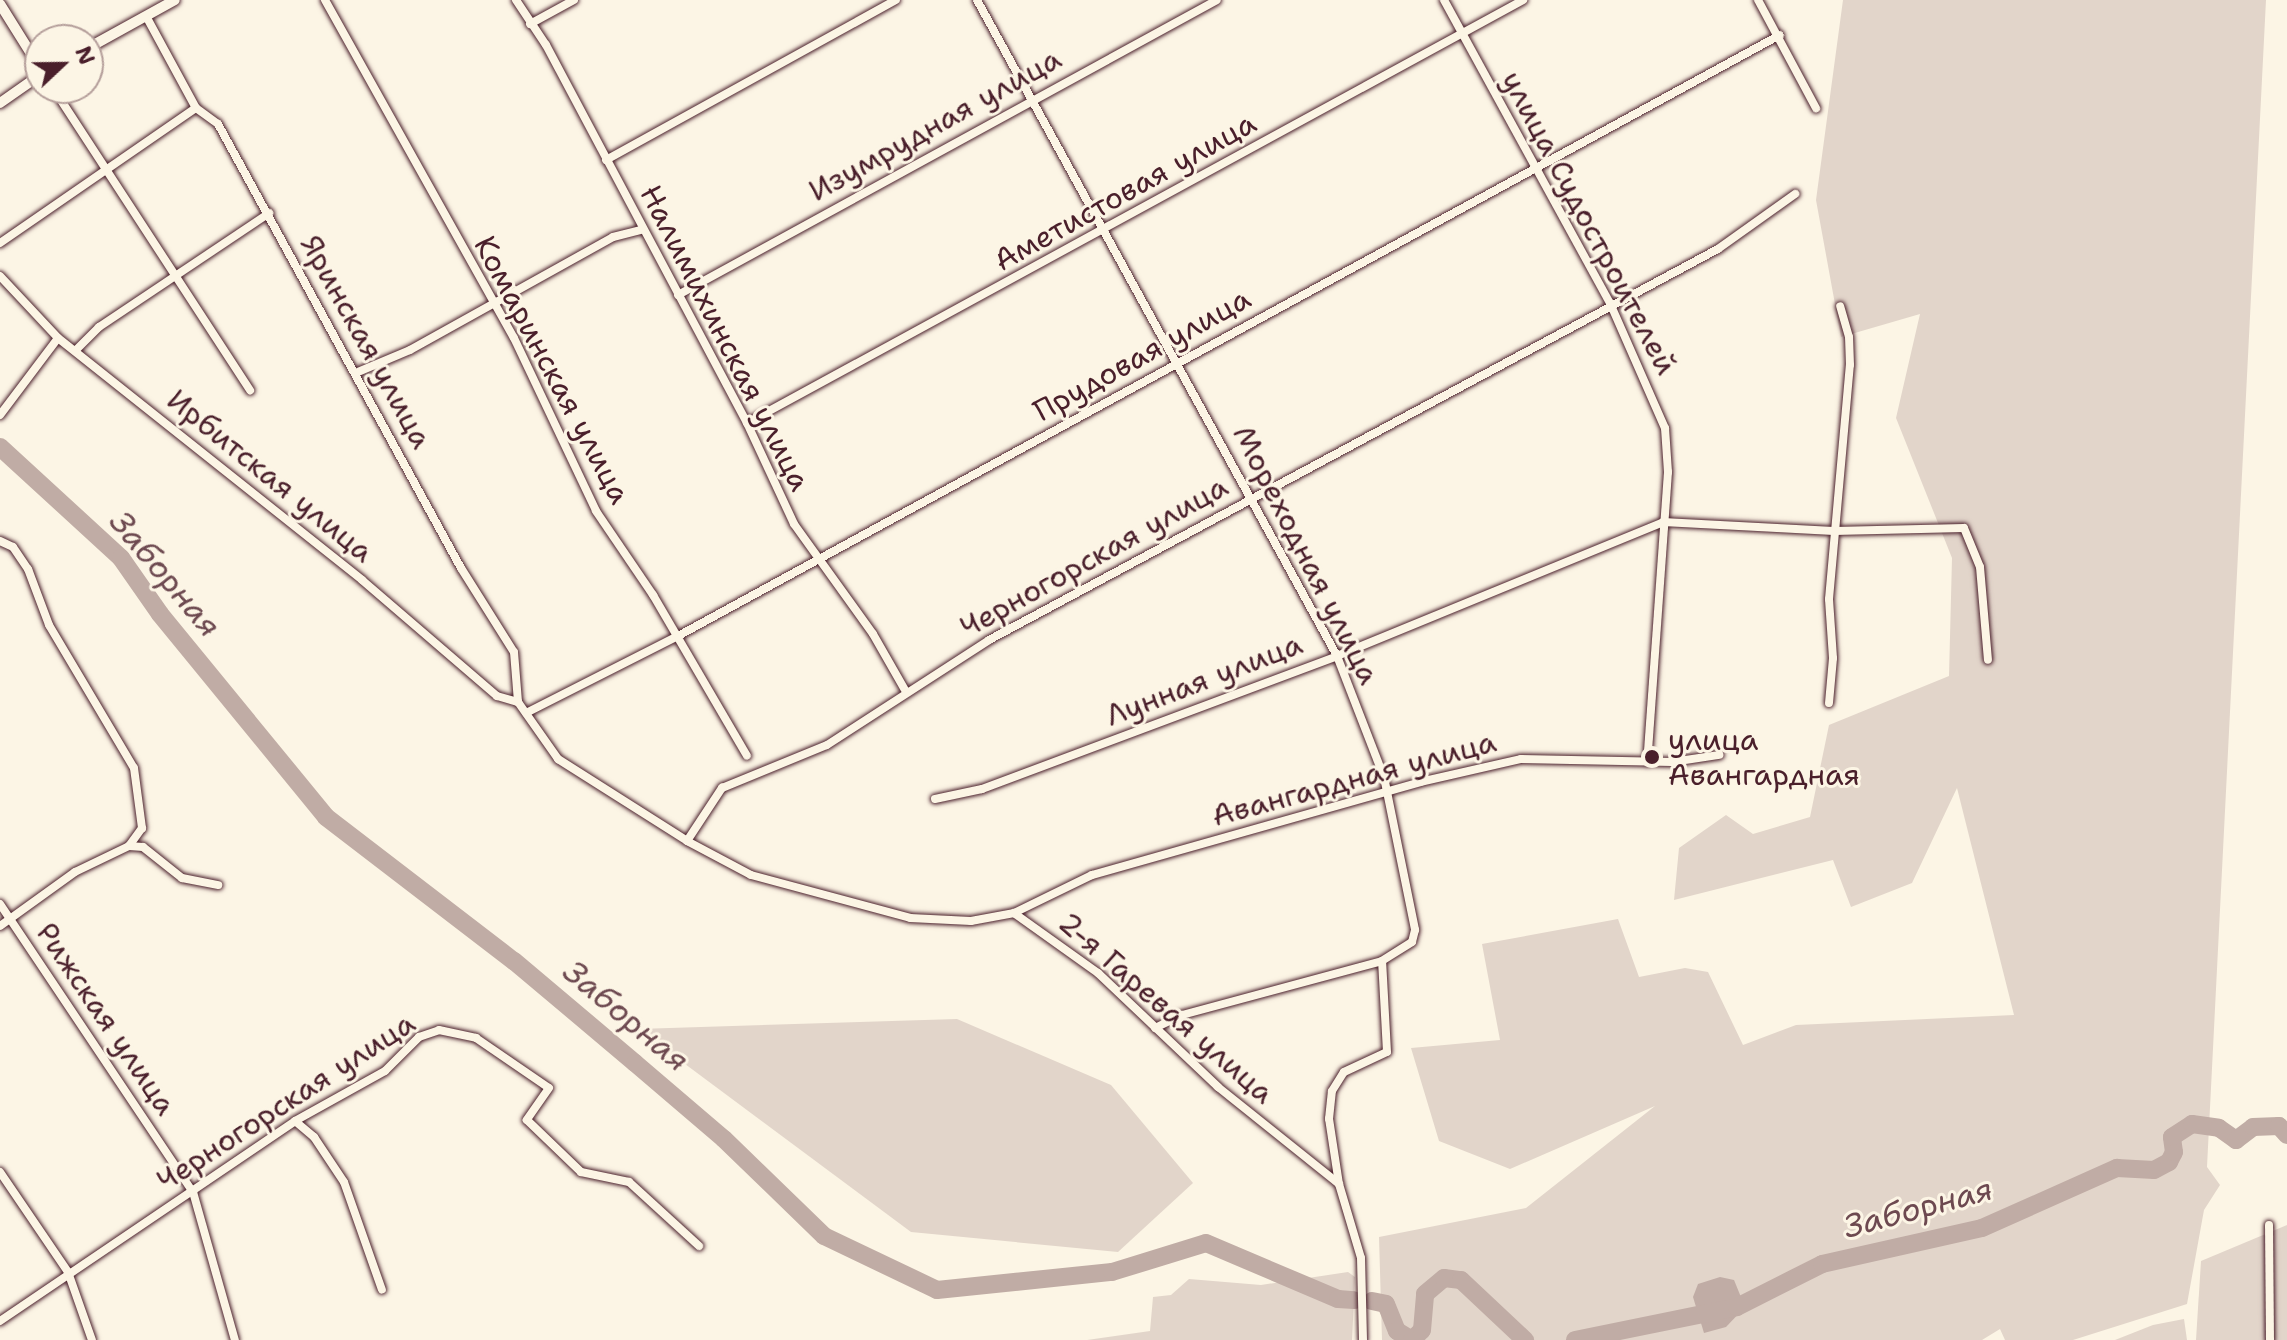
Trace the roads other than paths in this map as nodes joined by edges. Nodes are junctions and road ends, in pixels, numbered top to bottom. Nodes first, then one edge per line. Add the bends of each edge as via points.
1 (175, 0) edge
2 (325, 0) edge
3 (516, 0) edge
4 (574, 0) edge
5 (896, 0) edge
6 (977, 0) edge
7 (1217, 0) edge
8 (1444, 0) edge
9 (1523, 0) edge
10 (1758, 0) edge
11 (0, 4) edge
12 (146, 16) junction
13 (530, 24) junction
14 (1460, 34) junction
15 (1780, 35) junction
16 (104, 39) edge
17 (24, 42) edge
18 (24, 86) edge
19 (1033, 97) junction
20 (0, 103) edge
21 (64, 104) edge
22 (196, 108) junction
23 (1816, 108) dead end
24 (606, 160) junction
25 (106, 167) junction
26 (1534, 170) junction
27 (1795, 194) dead end
28 (269, 213) junction
29 (642, 230) junction
30 (1108, 231) junction
31 (0, 243) edge
32 (0, 276) edge
33 (177, 277) junction
34 (678, 295) junction
35 (1610, 303) junction
36 (492, 304) junction
37 (1840, 306) dead end
38 (58, 338) junction
39 (75, 351) junction
40 (1178, 362) junction
41 (358, 372) junction
42 (250, 390) dead end
43 (0, 415) edge
44 (747, 423) junction
45 (1253, 495) junction
46 (1663, 522) junction
47 (1834, 531) junction
48 (0, 541) edge
49 (817, 561) junction
50 (678, 636) junction
51 (1337, 656) junction
52 (1988, 660) dead end
53 (905, 690) junction
54 (518, 702) junction
55 (1829, 703) dead end
56 (526, 713) junction
57 (1719, 755) dead end
58 (747, 756) dead end
59 (1647, 762) junction
60 (1385, 796) junction
61 (935, 799) dead end
62 (687, 841) junction
63 (129, 846) junction
64 (218, 885) dead end
65 (0, 904) edge
66 (1014, 913) junction
67 (10, 919) junction
68 (0, 926) edge
69 (1382, 961) junction
70 (1155, 1028) junction
71 (295, 1121) junction
72 (0, 1172) edge
73 (1339, 1184) junction
74 (193, 1192) junction
75 (2269, 1225) dead end
76 (699, 1246) dead end
77 (68, 1272) junction
78 (382, 1290) dead end
79 (0, 1321) edge
80 (92, 1340) edge
81 (235, 1340) edge
82 (1363, 1340) edge
83 (2270, 1340) edge

1 - 12 street
2 - 36 street, Комаринская улица
3 - 13 street, Налимихинская улица
4 - 13 street
5 - 24 street
6 - 19 street, Мореходная улица
7 - 19 street, Изумрудная улица
8 - 14 street, улица Судостроителей
9 - 14 street, Аметистовая улица
10 - 15 street
11 - 17 street
12 - 16 street
12 - 22 street, Яринская улица
13 - 24 street, Налимихинская улица
14 - 26 street, улица Судостроителей
14 - 30 street, Аметистовая улица
15 - 23 street
15 - 26 street, Прудовая улица
18 - 20 street
19 - 30 street, Мореходная улица
19 - 34 street, Изумрудная улица
21 - 25 street
22 - 25 street
22 - 28 street, Яринская улица via 218,124
24 - 29 street, Налимихинская улица
25 - 31 street
25 - 33 street
26 - 35 street, улица Судостроителей
26 - 40 street, Прудовая улица
27 - 35 street, Черногорская улица via 1747,232
28 - 33 street
28 - 41 street, Яринская улица
29 - 34 street, Налимихинская улица
29 - 36 street via 613,237
30 - 40 street, Мореходная улица
30 - 44 street, Аметистовая улица
32 - 38 street, Ирбитская улица
33 - 39 street via 99,327
33 - 42 street
34 - 44 street, Налимихинская улица
35 - 45 street, Черногорская улица
35 - 46 street, улица Судостроителей via 1665,428
36 - 41 street
36 - 50 street, Комаринская улица via 514,338 596,511
37 - 47 street via 1850,365
38 - 39 street, Ирбитская улица
38 - 43 street
39 - 54 street, Ирбитская улица via 362,580 497,696
40 - 45 street, Мореходная улица
40 - 49 street, Прудовая улица
41 - 54 street, Яринская улица via 461,568 514,652
44 - 49 street, Налимихинская улица
45 - 51 street, Мореходная улица
45 - 53 street, Черногорская улица
46 - 47 street
46 - 51 street, Лунная улица
46 - 59 street, улица Судостроителей
47 - 52 street via 1964,528 1980,567
47 - 55 street
48 - 63 street via 13,547 28,569 49,625 139,780 142,828
49 - 50 street, Прудовая улица
49 - 53 street, Налимихинская улица via 873,634
50 - 56 street, Прудовая улица
50 - 58 street, Комаринская улица
51 - 60 street, Мореходная улица via 1384,777
51 - 61 street, Лунная улица via 982,789
53 - 62 street, Черногорская улица via 827,745 722,788
54 - 56 street, 2-я Гаревая улица
56 - 62 street, 2-я Гаревая улица via 558,759
57 - 59 street, Авангардная улица
59 - 60 street, Авангардная улица via 1521,759 1420,782
60 - 66 street, Авангардная улица via 1092,875
60 - 69 street, Мореходная улица via 1415,930 1412,942
62 - 66 street, 2-я Гаревая улица via 751,875 910,918 982,922
63 - 64 street via 143,847 182,878
63 - 67 street via 75,872
65 - 67 street, Рижская улица
66 - 70 street, 2-я Гаревая улица via 1098,973
67 - 68 street
67 - 74 street, Рижская улица
69 - 70 street via 1182,1015
69 - 73 street via 1387,1052 1344,1072 1332,1091 1329,1119
70 - 73 street, 2-я Гаревая улица via 1218,1087
71 - 74 street, Черногорская улица
71 - 76 street, Черногорская улица via 385,1071 419,1037 439,1030 476,1038 549,1088 527,1120 581,1172 629,1182
71 - 78 street via 314,1137 344,1182
72 - 77 street
73 - 82 street via 1361,1258
74 - 77 street, Черногорская улица
74 - 81 street, Рижская улица
75 - 83 street
77 - 79 street, Черногорская улица
77 - 80 street

